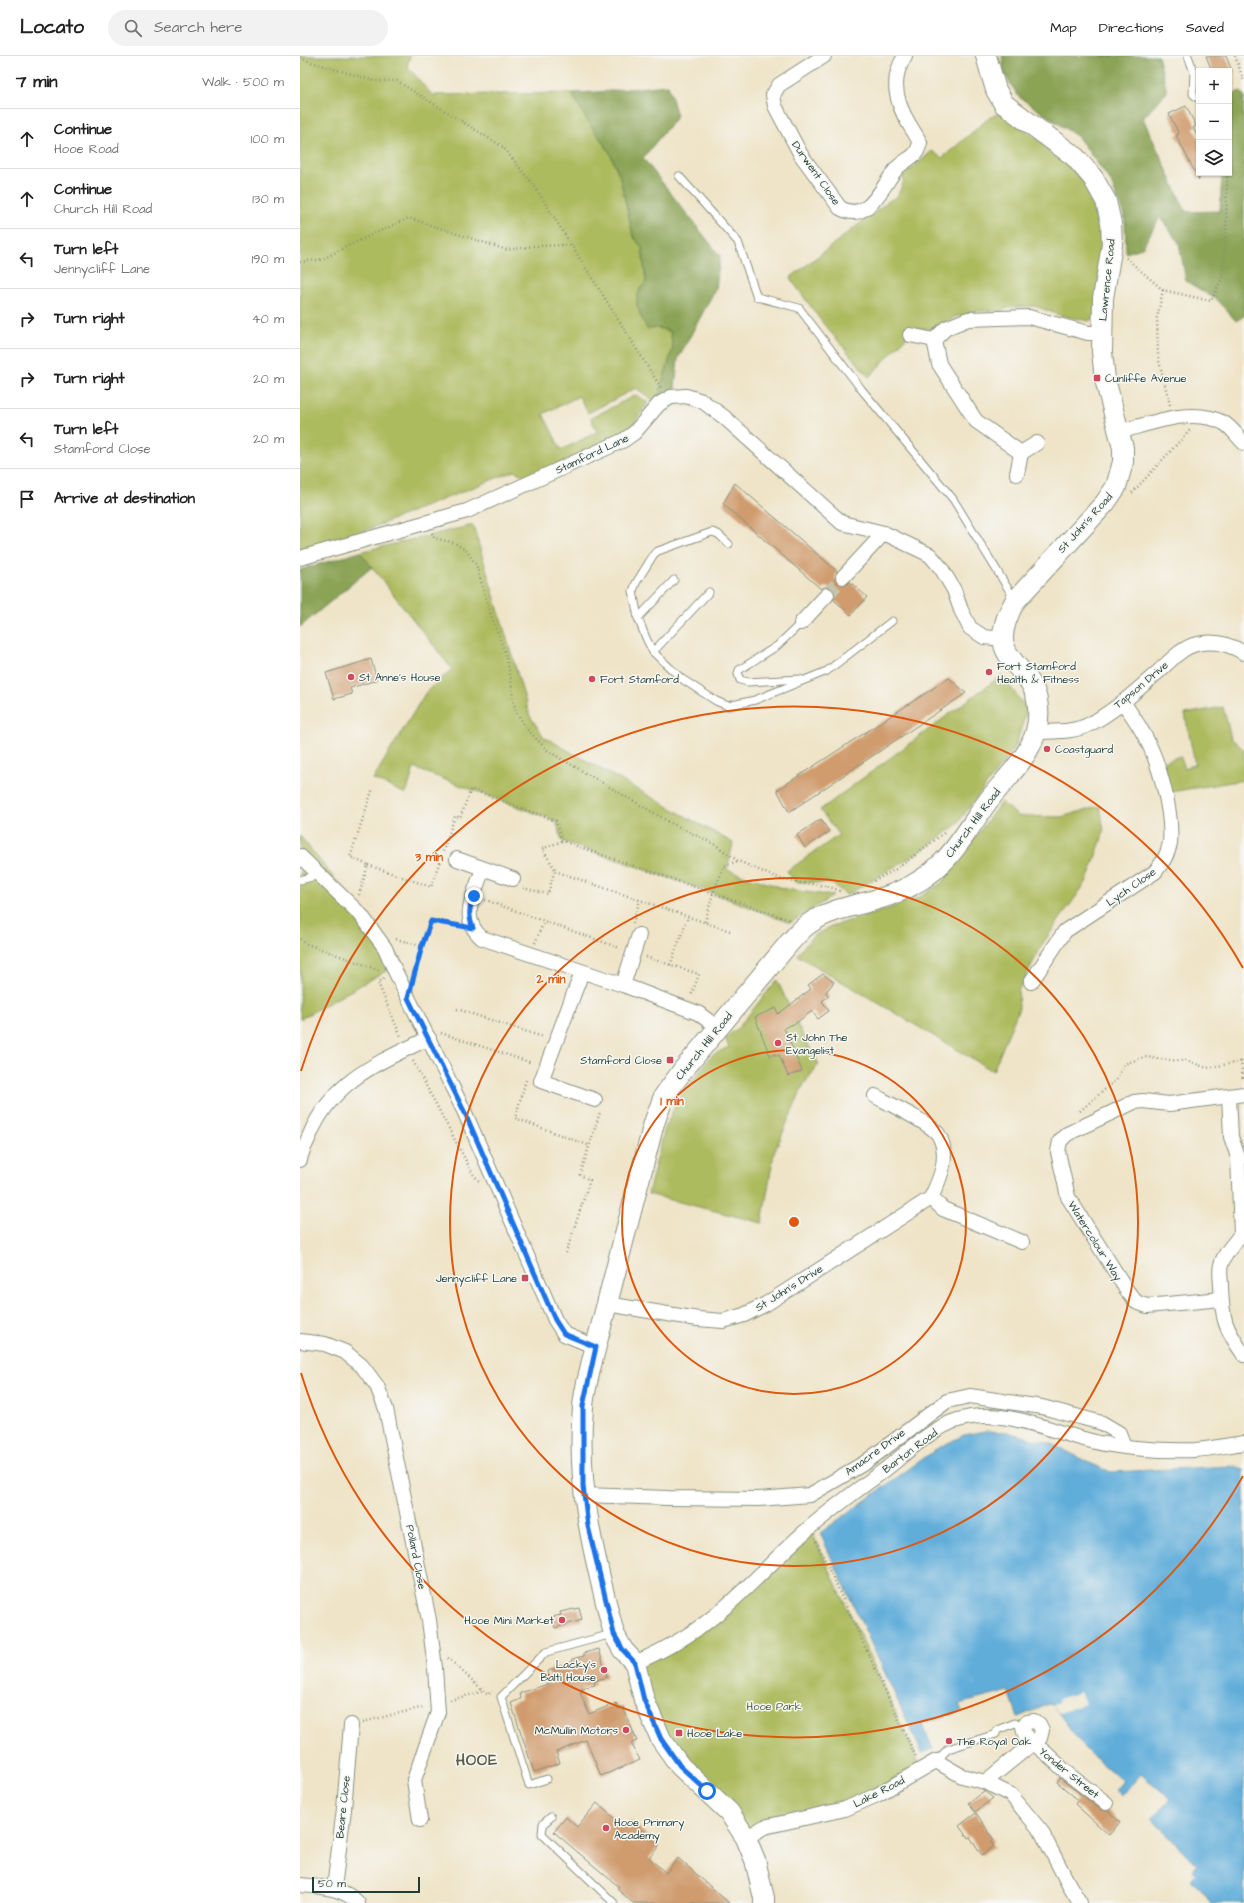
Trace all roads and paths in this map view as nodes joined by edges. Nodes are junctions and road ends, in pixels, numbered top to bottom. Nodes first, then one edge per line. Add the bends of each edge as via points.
1 (824, 56) edge
2 (904, 56) edge
3 (986, 56) edge
4 (1188, 56) edge
5 (1235, 56) edge
6 (300, 58) edge
7 (1244, 81) edge
8 (1244, 95) edge
9 (1196, 96) edge
10 (1232, 101) edge
11 (679, 176) dead end
12 (1227, 176) edge
13 (571, 245) junction
14 (1112, 246) junction
15 (300, 262) edge
16 (1163, 290) junction
17 (1101, 332) junction
18 (910, 335) dead end
19 (934, 340) junction
20 (668, 399) junction
21 (1202, 416) junction
22 (1173, 418) junction
23 (1118, 432) junction
24 (1037, 443) dead end
25 (1244, 443) edge
26 (1021, 453) junction
27 (1017, 474) dead end
28 (1111, 494) junction
29 (884, 533) junction
30 (434, 538) dead end
31 (729, 544) dead end
32 (300, 558) edge
33 (843, 577) tunnel mouth
34 (674, 580) dead end
35 (709, 592) dead end
36 (827, 594) tunnel mouth
37 (1015, 601) junction
38 (638, 618) junction
39 (892, 621) dead end
40 (801, 623) joint
41 (1003, 639) junction
42 (653, 652) junction
43 (1244, 653) edge
44 (806, 679) junction
45 (1123, 702) junction
46 (1036, 732) junction
47 (373, 788) dead end
48 (945, 832) dead end
49 (562, 841) junction
50 (300, 856) edge
51 (456, 859) dead end
52 (738, 860) junction
53 (368, 865) junction
54 (483, 869) junction
55 (555, 871) junction
56 (320, 875) junction
57 (513, 879) joint
58 (300, 880) edge
59 (871, 883) dead end
60 (713, 893) junction
61 (843, 893) dead end
62 (474, 896) junction
63 (357, 900) dead end
64 (688, 917) junction
65 (544, 921) junction
66 (705, 922) junction
67 (807, 926) junction
68 (473, 928) junction
69 (730, 931) dead end
70 (639, 935) dead end
71 (390, 937) dead end
72 (300, 939) edge
73 (422, 946) junction
74 (634, 953) junction
75 (530, 954) junction
76 (670, 965) junction
77 (582, 972) junction
78 (392, 974) junction
79 (1031, 982) dead end
80 (623, 985) junction
81 (408, 998) junction
82 (457, 1008) dead end
83 (686, 1009) junction
84 (718, 1028) junction
85 (426, 1032) junction
86 (555, 1041) junction
87 (406, 1049) junction
88 (1242, 1061) edge
89 (530, 1070) dead end
90 (528, 1077) dead end
91 (1244, 1090) edge
92 (876, 1096) dead end
93 (1229, 1096) junction
94 (595, 1100) joint
95 (1067, 1134) junction
96 (590, 1146) junction
97 (300, 1160) edge
98 (482, 1186) dead end
99 (931, 1198) junction
100 (1022, 1242) dead end
101 (566, 1253) dead end
102 (1221, 1300) junction
103 (607, 1304) junction
104 (1239, 1338) edge
105 (300, 1341) edge
106 (596, 1347) junction
107 (1244, 1355) edge
108 (1244, 1443) edge
109 (1124, 1446) junction
110 (584, 1495) junction
111 (810, 1528) junction
112 (612, 1625) junction
113 (432, 1642) junction
114 (635, 1663) junction
115 (494, 1689) dead end
116 (485, 1691) junction
117 (437, 1704) junction
118 (351, 1725) joint
119 (1023, 1726) joint
120 (1033, 1743) junction
121 (936, 1762) junction
122 (922, 1769) junction
123 (547, 1779) dead end
124 (985, 1782) junction
125 (1106, 1803) dead end
126 (551, 1817) dead end
127 (420, 1820) dead end
128 (746, 1838) junction
129 (300, 1885) edge
130 (334, 1888) junction
131 (358, 1903) edge
132 (614, 1903) edge
133 (764, 1903) edge
134 (1080, 1903) edge

1 - 2 street, Durwent Close via 779,85 774,101 801,155 840,208 849,213 860,211 875,200 899,167 917,153 920,144 901,109 895,80
3 - 14 street, Lawrence Road via 996,90 1004,104 1075,157 1093,178 1106,201 1112,223
4 - 9 lane via 1194,72 1193,94
5 - 7 path
6 - 13 path via 375,81 397,81 503,147 535,187
8 - 10 path
11 - 37 lane via 738,242 758,297 799,308 862,390 953,499
12 - 16 path via 1222,278 1211,301
13 - 15 path via 507,250 409,218 323,259
13 - 20 path
14 - 16 path
14 - 17 street, Lawrence Road via 1103,298
16 - 22 path via 1157,318 1158,357
17 - 19 street via 1088,333 1029,317 968,319 946,328
17 - 23 street, Lawrence Road via 1105,379
18 - 19 street
19 - 26 street via 939,364 976,421
20 - 29 street via 686,396 702,401 724,417 842,524
20 - 32 street, Stamford Lane via 659,404 634,433 624,440 467,511
21 - 22 street
21 - 25 street via 1225,424
21 - 28 path via 1124,502
22 - 23 street
23 - 28 street, St John's Road via 1123,448 1123,462 1116,487
24 - 26 street
26 - 27 street
28 - 37 street, St John's Road
29 - 33 street
29 - 41 street via 930,555 954,590 970,628 984,637
30 - 52 path via 455,543 467,550 476,565 505,652 516,711 526,728 548,751 671,823 716,845
31 - 38 lane via 712,532 658,551 633,591
34 - 38 lane
35 - 42 lane
36 - 40 street
37 - 41 street, St John's Road via 1007,616
38 - 42 lane
39 - 44 lane via 827,671
40 - 44 lane via 777,646 739,670 738,674 740,680 748,682
41 - 46 street, Church Hill Road via 1008,652 1032,684 1038,714
42 - 44 lane via 682,680 728,706 755,700
43 - 45 street, Tapson Drive via 1234,647 1215,642 1197,644 1181,651
45 - 46 street, Tapson Drive via 1090,724 1070,731
45 - 79 street, Lych Close via 1144,734 1160,774 1170,816 1170,843 1164,861 1155,872 1065,931
46 - 67 street, Church Hill Road via 1018,765 956,846 944,861 923,879 897,893 831,912
47 - 53 path via 350,857
48 - 59 path via 898,868
49 - 53 path via 556,821 471,789 460,818 455,816 432,887
49 - 55 path via 542,850
49 - 60 path
50 - 56 street
51 - 54 street
52 - 60 path via 724,866
52 - 61 path via 782,879 834,888
53 - 63 path
54 - 57 street
54 - 62 street
55 - 57 path via 548,894 519,887
55 - 64 path
56 - 58 lane
56 - 78 street via 361,915 385,948
60 - 66 path
60 - 67 path
62 - 65 path
62 - 68 street via 469,919
64 - 66 path
64 - 76 path
65 - 74 path
65 - 75 path
66 - 69 path
67 - 84 street, Church Hill Road via 790,942
68 - 73 path via 431,921
68 - 75 street via 482,938
70 - 74 street
71 - 73 path
72 - 78 path via 304,943
73 - 81 path
74 - 76 path
74 - 80 street
75 - 77 street
76 - 83 path via 699,974
77 - 80 street
77 - 86 street
78 - 81 street
78 - 87 path via 378,983
80 - 83 street
81 - 85 street
82 - 86 path
83 - 84 street via 698,1013
84 - 103 street, Church Hill Road via 664,1096 654,1123
85 - 87 street
85 - 89 path via 532,1063
85 - 106 street via 465,1113 555,1320 564,1334
86 - 94 street via 541,1081
87 - 97 street via 373,1065 349,1081 329,1102 313,1126
87 - 98 path via 473,1174
88 - 91 path
88 - 95 path via 1207,1068 1187,1061 1145,1057 1124,1064 1116,1079 1094,1101 1070,1119
90 - 96 path via 515,1118
91 - 93 street
92 - 99 street via 938,1134 944,1154 941,1177
93 - 95 street via 1169,1104 1134,1102
93 - 102 street via 1231,1137 1238,1157 1241,1234 1220,1266
94 - 96 path via 603,1102
95 - 102 street, Watercolour Way via 1060,1141 1058,1152 1068,1197 1136,1302 1147,1306
96 - 101 path via 580,1175 590,1180
99 - 100 street via 943,1209
99 - 103 street, St John's Drive via 766,1304 723,1321
102 - 104 street via 1224,1321
103 - 106 street, Church Hill Road
104 - 107 street
105 - 113 street, Pollard Close via 325,1344 345,1352 362,1366 377,1386 386,1409
106 - 110 street, Church Hill Road via 583,1406
108 - 109 street, Barton Road via 1197,1450
109 - 110 street, Amacre Drive via 1119,1433 1102,1423 1042,1407 970,1396 947,1401 866,1462 810,1495 759,1499
109 - 111 street, Barton Road via 1104,1444 1004,1418 971,1417 957,1420 925,1438
110 - 112 street, Church Hill Road via 588,1526
111 - 114 street, Barton Road via 723,1609 687,1636
111 - 122 path
112 - 114 street, Church Hill Road via 623,1650
112 - 123 lane via 546,1652 501,1697 529,1785
113 - 116 path
113 - 117 street, Pollard Close
114 - 128 street via 644,1700 661,1739 680,1766 729,1812
115 - 116 path via 488,1695
116 - 117 path
117 - 118 path
117 - 127 street, Pollard Close via 438,1712 414,1780
118 - 130 street, Beare Close
119 - 120 street, Yonder Street via 1024,1732
119 - 121 lane via 1015,1723 997,1730 996,1734 948,1749
120 - 124 street, Yonder Street
120 - 125 street, Yonder Street
121 - 122 street, Lake Road
121 - 124 street via 962,1776
122 - 128 street, Lake Road via 877,1795 845,1809 764,1826
124 - 134 street via 1011,1795 1041,1831
126 - 132 lane via 544,1824 542,1834
128 - 133 street via 755,1860
129 - 130 street
130 - 131 street via 353,1897

